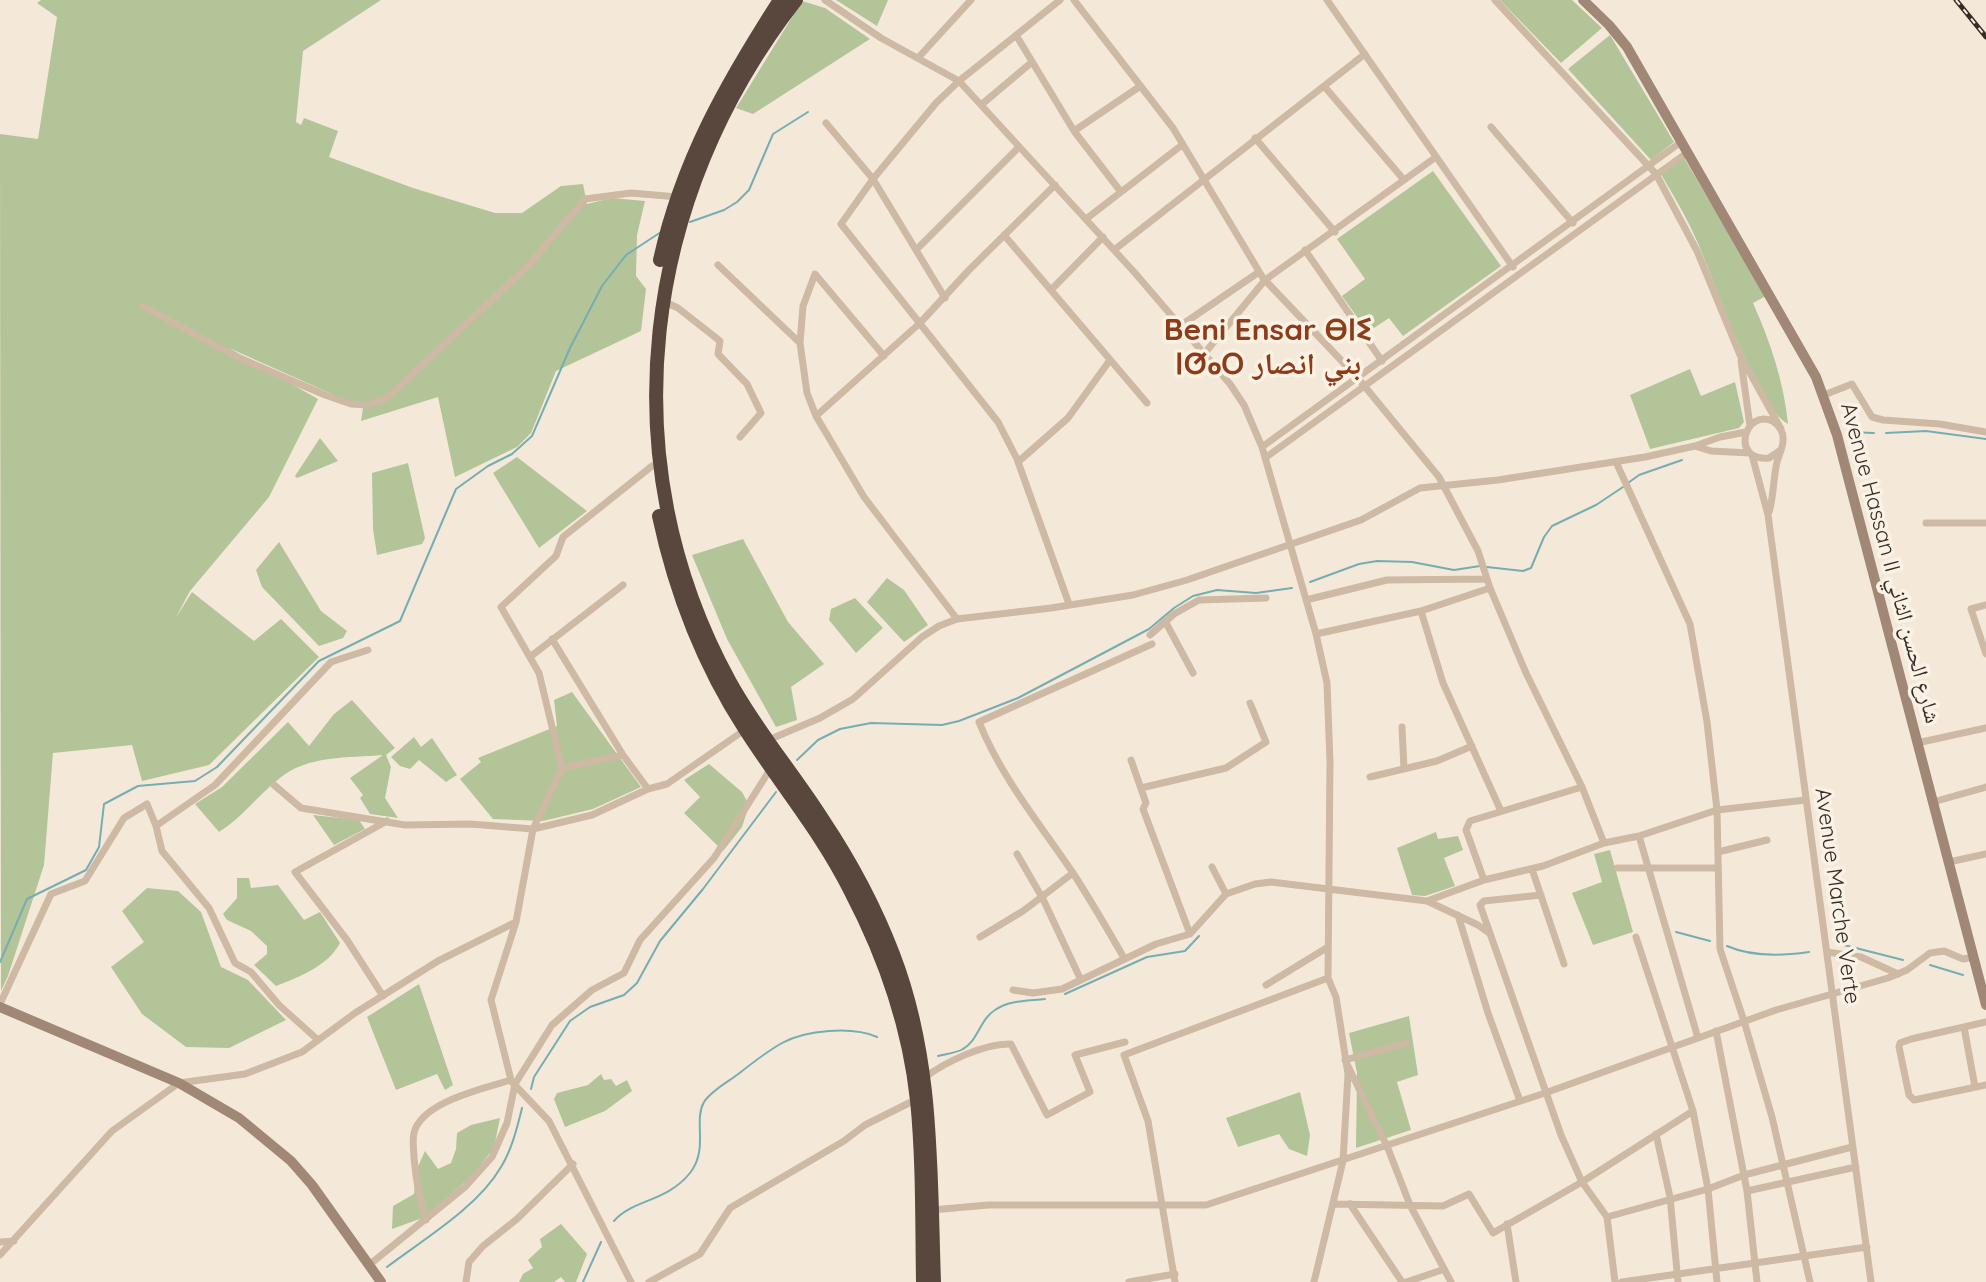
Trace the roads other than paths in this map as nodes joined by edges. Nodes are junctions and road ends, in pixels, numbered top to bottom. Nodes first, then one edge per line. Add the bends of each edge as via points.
1 (780, 0) edge
2 (796, 0) edge
3 (825, 0) edge
4 (971, 0) edge
5 (1060, 0) edge
6 (1074, 0) edge
7 (1327, 0) edge
8 (1495, 0) edge
9 (1583, 0) edge
10 (1016, 35) junction
11 (1365, 54) junction
12 (918, 58) junction
13 (1032, 62) junction
14 (959, 81) junction
15 (1324, 86) junction
16 (1139, 87) junction
17 (981, 105) junction
18 (826, 123) dead end
19 (1491, 127) dead end
20 (1074, 131) junction
21 (1255, 138) junction
22 (1681, 142) junction
23 (1182, 145) junction
24 (1019, 147) junction
25 (1688, 152) junction
26 (1436, 157) junction
27 (1649, 165) junction
28 (1656, 174) junction
29 (873, 179) junction
30 (1202, 180) junction
31 (1404, 180) junction
32 (1055, 185) junction
33 (1121, 192) junction
34 (676, 216) junction
35 (1086, 219) junction
36 (1573, 223) junction
37 (1335, 232) junction
38 (1004, 235) junction
39 (1103, 237) junction
40 (916, 250) junction
41 (1114, 250) junction
42 (1305, 250) junction
43 (718, 265) dead end
44 (1513, 266) junction
45 (1259, 272) junction
46 (1518, 274) junction
47 (1265, 280) junction
48 (1051, 290) junction
49 (945, 298) junction
50 (663, 301) junction
51 (143, 306) dead end
52 (920, 323) junction
53 (1180, 326) junction
54 (800, 343) junction
55 (1204, 354) junction
56 (1740, 355) junction
57 (884, 356) junction
58 (1110, 360) junction
59 (1382, 361) junction
60 (1357, 377) junction
61 (1364, 386) junction
62 (1824, 395) junction
63 (1147, 403) dead end
64 (816, 416) junction
65 (1748, 429) junction
66 (1781, 429) junction
67 (1986, 432) edge
68 (740, 437) dead end
69 (1695, 446) junction
70 (1262, 447) junction
71 (1781, 450) junction
72 (1751, 454) junction
73 (1265, 458) junction
74 (1018, 462) junction
75 (1616, 462) junction
76 (652, 466) junction
77 (1444, 485) junction
78 (1768, 515) junction
79 (1926, 523) dead end
80 (1986, 523) edge
81 (1288, 544) junction
82 (1486, 577) junction
83 (623, 585) dead end
84 (1490, 588) junction
85 (1266, 598) dead end
86 (1306, 600) junction
87 (1069, 604) junction
88 (1986, 605) edge
89 (1421, 611) junction
90 (957, 619) junction
91 (1165, 621) junction
92 (1316, 634) junction
93 (1150, 635) dead end
94 (552, 639) junction
95 (1984, 643) edge
96 (1152, 644) dead end
97 (368, 650) dead end
98 (1986, 654) edge
99 (530, 657) junction
100 (1193, 673) dead end
101 (1250, 703) dead end
102 (750, 726) junction
103 (1402, 727) dead end
104 (1986, 728) edge
105 (761, 743) junction
106 (1917, 743) junction
107 (1472, 746) junction
108 (623, 755) junction
109 (1131, 760) dead end
110 (562, 768) junction
111 (771, 768) junction
112 (1404, 769) junction
113 (1370, 777) dead end
114 (274, 785) dead end
115 (1582, 787) junction
116 (1986, 787) edge
117 (1141, 788) junction
118 (648, 789) junction
119 (1806, 800) junction
120 (1933, 802) junction
121 (1717, 810) junction
122 (1501, 811) junction
123 (387, 821) junction
124 (156, 826) junction
125 (533, 829) junction
126 (1639, 836) junction
127 (1767, 840) dead end
128 (1604, 843) junction
129 (1718, 852) junction
130 (1017, 854) dead end
131 (1986, 854) edge
132 (1949, 862) junction
133 (1212, 867) dead end
134 (1648, 867) junction
135 (1617, 868) dead end
136 (1718, 868) junction
137 (1532, 869) junction
138 (1073, 873) junction
139 (1484, 880) junction
140 (1328, 889) junction
141 (1226, 894) junction
142 (1541, 895) junction
143 (1042, 897) junction
144 (1427, 901) junction
145 (1458, 915) junction
146 (516, 922) junction
147 (876, 928) junction
148 (1489, 933) junction
149 (1190, 934) junction
150 (980, 937) dead end
151 (1636, 937) dead end
152 (1328, 947) junction
153 (1827, 952) junction
154 (1974, 957) junction
155 (1124, 958) junction
156 (1564, 964) dead end
157 (1982, 970) edge
158 (1898, 974) junction
159 (1080, 978) junction
160 (1328, 978) junction
161 (1266, 985) dead end
162 (1013, 990) dead end
163 (383, 996) junction
164 (1833, 996) junction
165 (1986, 1005) edge
166 (0, 1006) edge
167 (1744, 1021) junction
168 (1986, 1022) edge
169 (1964, 1027) junction
170 (1716, 1031) junction
171 (1698, 1038) junction
172 (318, 1040) junction
173 (1125, 1042) dead end
174 (1406, 1043) dead end
175 (1672, 1046) junction
176 (1345, 1060) junction
177 (924, 1078) junction
178 (513, 1082) junction
179 (179, 1083) junction
180 (1986, 1085) edge
181 (1975, 1087) junction
182 (1545, 1093) junction
183 (922, 1097) junction
184 (1520, 1101) junction
185 (1693, 1111) junction
186 (1656, 1134) junction
187 (1387, 1146) junction
188 (1852, 1147) junction
189 (1343, 1161) junction
190 (573, 1164) junction
191 (1784, 1164) junction
192 (1856, 1167) junction
193 (1744, 1175) junction
194 (1582, 1182) junction
195 (1788, 1182) junction
196 (1708, 1189) junction
197 (1747, 1191) junction
198 (1670, 1197) junction
199 (1335, 1204) junction
200 (1350, 1204) junction
201 (1164, 1205) junction
202 (1410, 1205) junction
203 (927, 1210) junction
204 (1607, 1217) junction
205 (426, 1220) junction
206 (1507, 1224) junction
207 (14, 1241) junction
208 (0, 1242) edge
209 (1867, 1247) junction
210 (0, 1255) edge
211 (1805, 1257) junction
212 (1755, 1264) junction
213 (369, 1265) junction
214 (1715, 1269) junction
215 (1442, 1270) junction
216 (1175, 1278) edge
217 (1678, 1278) edge
218 (381, 1282) edge
219 (466, 1282) edge
220 (631, 1282) edge
221 (649, 1282) edge
222 (923, 1282) edge
223 (934, 1282) edge
224 (1129, 1282) edge
225 (1314, 1282) edge
226 (1404, 1282) edge
227 (1451, 1282) edge
228 (1516, 1282) edge
229 (1615, 1282) edge
230 (1622, 1282) edge
231 (1717, 1282) edge
232 (1757, 1282) edge
233 (1810, 1282) edge
234 (1871, 1282) edge

1 - 34 highway via 717,102 694,153
2 - 34 highway via 739,86
3 - 12 street
4 - 12 street
5 - 10 street
6 - 16 street
7 - 11 street
8 - 27 street
9 - 22 street, Avenue Hassan II شارع الحسن الثاني via 1627,47
10 - 13 street
10 - 14 street
11 - 15 street
11 - 26 street
12 - 14 street
13 - 17 street
13 - 20 street via 1054,90
14 - 17 street
14 - 29 street
15 - 21 street
15 - 31 street
16 - 20 street
16 - 23 street
17 - 24 street
18 - 29 street
19 - 36 street
20 - 33 street
21 - 30 street
21 - 37 street
22 - 25 street, Avenue Hassan II شارع الحسن الثاني
22 - 27 street
23 - 30 street
23 - 33 street
24 - 32 street
24 - 40 street
25 - 28 street
25 - 62 street, Avenue Hassan II شارع الحسن الثاني
26 - 31 street
26 - 44 street
27 - 28 street
27 - 36 street
28 - 46 street
28 - 56 street via 1697,251
29 - 40 street
29 - 52 street via 841,224
30 - 41 street
30 - 45 street
31 - 37 street
32 - 35 street
32 - 38 street
33 - 35 street
34 - 50 highway
34 - 51 street via 631,193 585,199 517,276 387,398 367,405 325,395 235,356
34 - 76 highway via 655,289 649,348
35 - 39 street
36 - 44 street
37 - 42 street
38 - 48 street
38 - 49 street
39 - 41 street
39 - 48 street
40 - 49 street
41 - 53 street
42 - 47 street
42 - 59 street
43 - 54 street
44 - 46 street
44 - 59 street
45 - 47 street
45 - 53 street
46 - 61 street
47 - 55 street
47 - 60 street
48 - 58 street
49 - 52 street
50 - 68 street via 720,341 718,354 747,384 761,413
50 - 102 highway via 657,410 669,515 704,628
52 - 57 street
52 - 74 street via 998,422
53 - 55 street
54 - 57 street via 803,306 815,274
54 - 64 street
55 - 70 street via 1244,405
56 - 65 street
56 - 66 street
57 - 64 street
58 - 63 street
58 - 74 street via 1068,418
59 - 60 street
60 - 61 street
60 - 70 street
61 - 73 street
61 - 77 street
62 - 67 street via 1852,384 1872,417
62 - 106 street, Avenue Hassan II شارع الحسن الثاني
64 - 90 street via 864,497
65 - 66 street via 1767,420
65 - 69 street
65 - 72 street via 1745,443
66 - 71 street
69 - 72 street
69 - 75 street
70 - 73 street
71 - 72 street via 1762,459
71 - 78 street, Avenue Marche Verte
72 - 78 street, Avenue Marche Verte
73 - 81 street
74 - 87 street
75 - 77 street
75 - 121 street via 1690,624
76 - 99 street via 563,537 556,556 501,607
76 - 102 highway via 663,536 686,612 707,660
77 - 81 street via 1420,488 1361,520
77 - 82 street
78 - 119 street, Avenue Marche Verte
79 - 80 street
81 - 86 street
81 - 87 street via 1133,595
82 - 84 street
82 - 86 street via 1387,580
83 - 94 street
84 - 89 street
84 - 115 street
85 - 91 street via 1199,600
86 - 92 street
87 - 90 street
88 - 95 street via 1971,609
89 - 92 street
89 - 107 street via 1443,683
90 - 105 street via 922,637 853,699
91 - 93 street
91 - 100 street
92 - 140 street via 1327,683
94 - 99 street
94 - 108 street
95 - 98 street
96 - 138 street via 979,722
97 - 124 street via 331,662 215,785
99 - 110 street via 539,673
101 - 117 street via 1266,742 1226,768
102 - 105 highway
102 - 118 street via 667,784
103 - 112 street
104 - 106 street
105 - 111 highway
105 - 147 highway via 829,829 860,881
106 - 120 street, Avenue Hassan II شارع الحسن الثاني
107 - 112 street
107 - 122 street
108 - 110 street
108 - 118 street
109 - 117 street
110 - 125 street
111 - 147 highway
111 - 178 street via 714,858 640,940 624,973 592,990 552,1025
112 - 113 street
114 - 123 street via 301,808
115 - 122 street
115 - 128 street
116 - 120 street
117 - 149 street via 1143,809
118 - 125 street via 592,815
119 - 121 street
119 - 153 street, Avenue Marche Verte
120 - 132 street, Avenue Hassan II شارع الحسن الثاني
121 - 126 street
121 - 129 street
122 - 139 street via 1466,826
123 - 125 street
123 - 163 street via 295,872
124 - 166 street via 147,804 124,818 85,881 51,894
124 - 172 street via 162,851 209,908 235,963 251,972
125 - 146 street
126 - 128 street
126 - 134 street
127 - 129 street
128 - 137 street
129 - 136 street
130 - 143 street
131 - 132 street
132 - 154 street, Avenue Hassan II شارع الحسن الثاني
133 - 141 street
134 - 135 street
134 - 136 street
134 - 171 street
136 - 167 street via 1720,949
137 - 139 street
137 - 142 street
138 - 143 street
138 - 155 street
139 - 144 street
140 - 141 street via 1271,882
140 - 144 street
140 - 152 street
141 - 149 street
142 - 148 street via 1481,903
142 - 156 street
143 - 150 street
143 - 159 street
144 - 145 street
145 - 148 street
145 - 184 street
146 - 163 street
146 - 178 street via 491,1000
147 - 177 highway via 908,1001
147 - 183 highway
148 - 182 street
149 - 155 street
151 - 175 street
152 - 160 street
152 - 161 street
153 - 158 street via 1861,957
153 - 164 street, Avenue Marche Verte
154 - 157 street, Avenue Hassan II شارع الحسن الثاني
154 - 158 street via 1936,952
155 - 159 street
157 - 165 street, Avenue Hassan II شارع الحسن الثاني
158 - 164 street
159 - 162 street via 1062,989
160 - 176 street
160 - 201 street via 1124,1055 1148,1121
163 - 172 street
164 - 167 street
164 - 188 street, Avenue Marche Verte
166 - 179 street
167 - 170 street
167 - 191 street
168 - 169 street
169 - 181 street
169 - 181 street via 1903,1041 1900,1054 1914,1100
170 - 171 street
170 - 193 street
171 - 175 street
172 - 179 street via 302,1052 245,1074
173 - 177 street via 1075,1055 1090,1092 1047,1115 1011,1044 939,1066
174 - 176 street
175 - 182 street
175 - 185 street
176 - 187 street
176 - 189 street
177 - 183 highway
178 - 190 street via 549,1121
178 - 205 street via 507,1123 492,1157
178 - 205 street via 452,1098 418,1123 413,1134 415,1168
179 - 207 street via 112,1131
179 - 213 street via 239,1118 291,1161
180 - 181 street
182 - 184 street
182 - 194 street
183 - 203 highway
183 - 221 street via 865,1125 730,1208 700,1254
184 - 187 street
185 - 186 street
185 - 196 street
186 - 194 street
186 - 198 street
187 - 189 street
187 - 202 street
188 - 191 street
188 - 192 street, Avenue Marche Verte
189 - 199 street
189 - 201 street via 1206,1205
190 - 219 street via 483,1246 469,1262
190 - 220 street
191 - 193 street
191 - 195 street
192 - 195 street
192 - 209 street, Avenue Marche Verte
193 - 196 street
193 - 197 street
194 - 204 street
194 - 206 street
195 - 197 street
195 - 211 street
196 - 198 street
196 - 214 street
197 - 212 street
198 - 204 street
198 - 217 street
199 - 200 street
199 - 225 street
200 - 202 street
200 - 226 street
201 - 203 street
201 - 216 street
202 - 206 street via 1443,1206 1469,1194 1493,1233
202 - 215 street
203 - 222 highway
203 - 223 highway
204 - 229 street
205 - 213 street
206 - 228 street
207 - 208 street
207 - 210 street
209 - 211 street
209 - 234 street, Avenue Marche Verte
211 - 212 street
211 - 233 street
212 - 214 street
212 - 232 street
213 - 218 street
214 - 217 street
214 - 231 street
215 - 226 street
215 - 227 street
216 - 224 street
217 - 230 street

